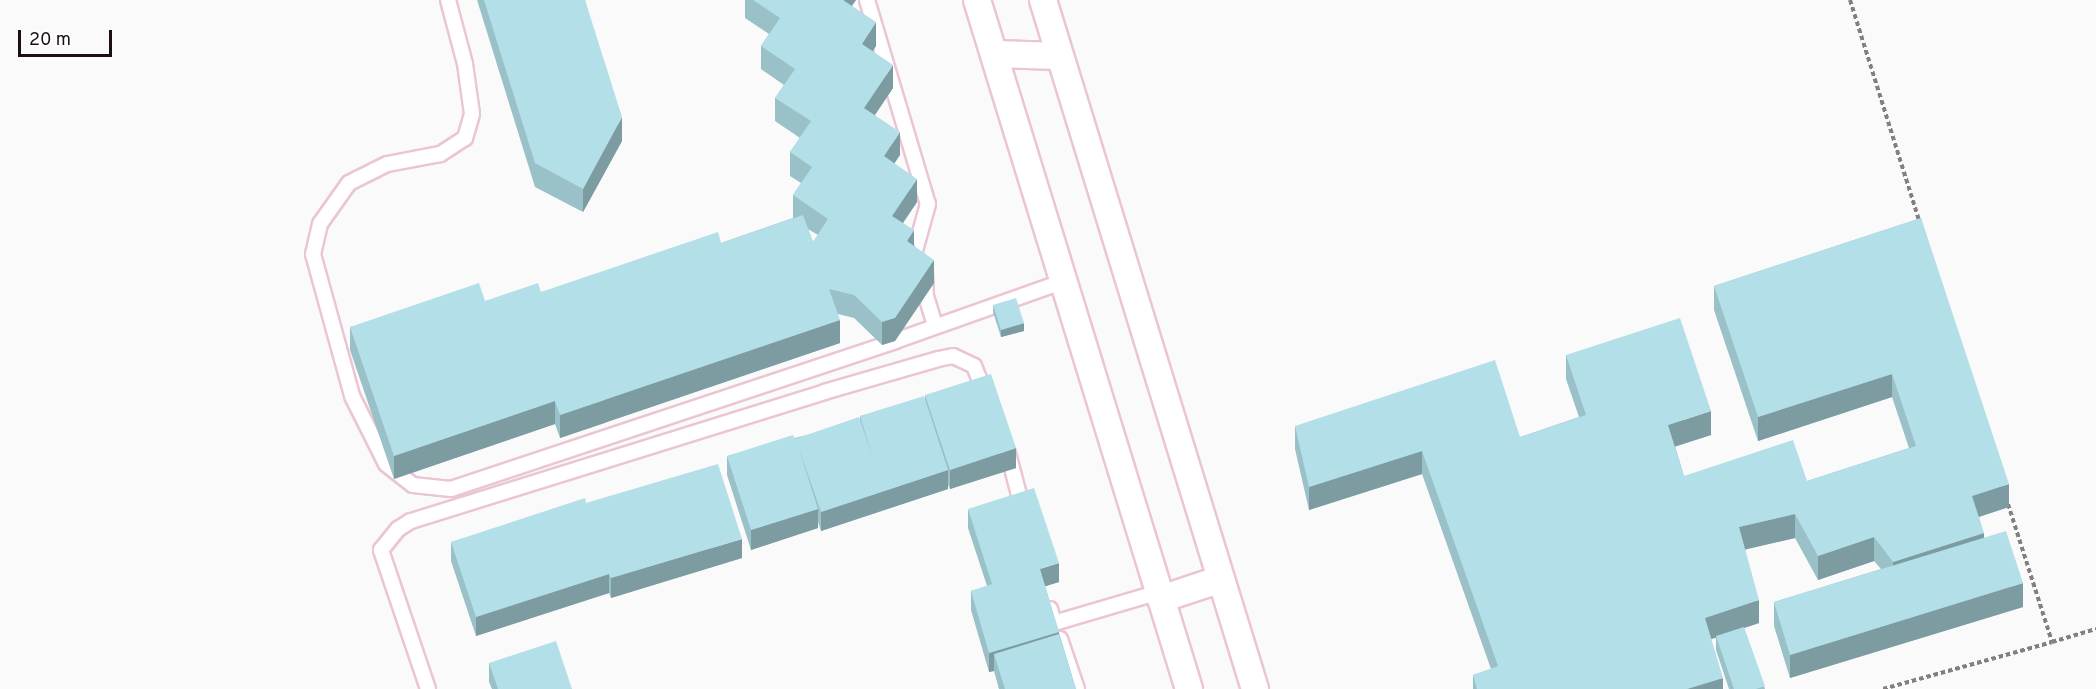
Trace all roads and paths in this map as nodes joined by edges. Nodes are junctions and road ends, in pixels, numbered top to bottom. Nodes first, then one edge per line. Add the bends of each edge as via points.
1 (448, 0) edge
2 (867, 0) edge
3 (977, 0) edge
4 (1043, 0) edge
5 (1850, 0) edge
6 (995, 54) junction
7 (1059, 56) junction
8 (1921, 225) edge
9 (1064, 281) junction
10 (935, 325) junction
11 (990, 407) edge
12 (1002, 437) edge
13 (2006, 495) edge
14 (1027, 525) edge
15 (1221, 579) junction
16 (1045, 591) edge
17 (1160, 595) junction
18 (1054, 623) junction
19 (2096, 629) edge
20 (2052, 642) junction
21 (428, 689) edge
22 (1077, 689) edge
23 (1189, 689) edge
24 (1256, 689) edge
25 (1883, 689) edge

1 - 10 lane via 469,94 471,114 465,138 440,154 387,164 349,183 320,224 313,254 352,396 386,464 412,485 451,489
2 - 10 lane via 928,204 914,254 925,272 926,296
3 - 6 street
4 - 7 street
5 - 8 path
6 - 7 street
6 - 9 street
7 - 15 street
9 - 10 lane
9 - 17 street
11 - 21 lane via 974,366 953,356 824,392 411,521 398,529 381,550
12 - 14 lane
13 - 20 path
15 - 17 street
15 - 24 street
16 - 18 lane
17 - 18 lane
17 - 23 street
18 - 22 lane
19 - 20 path
20 - 25 path

